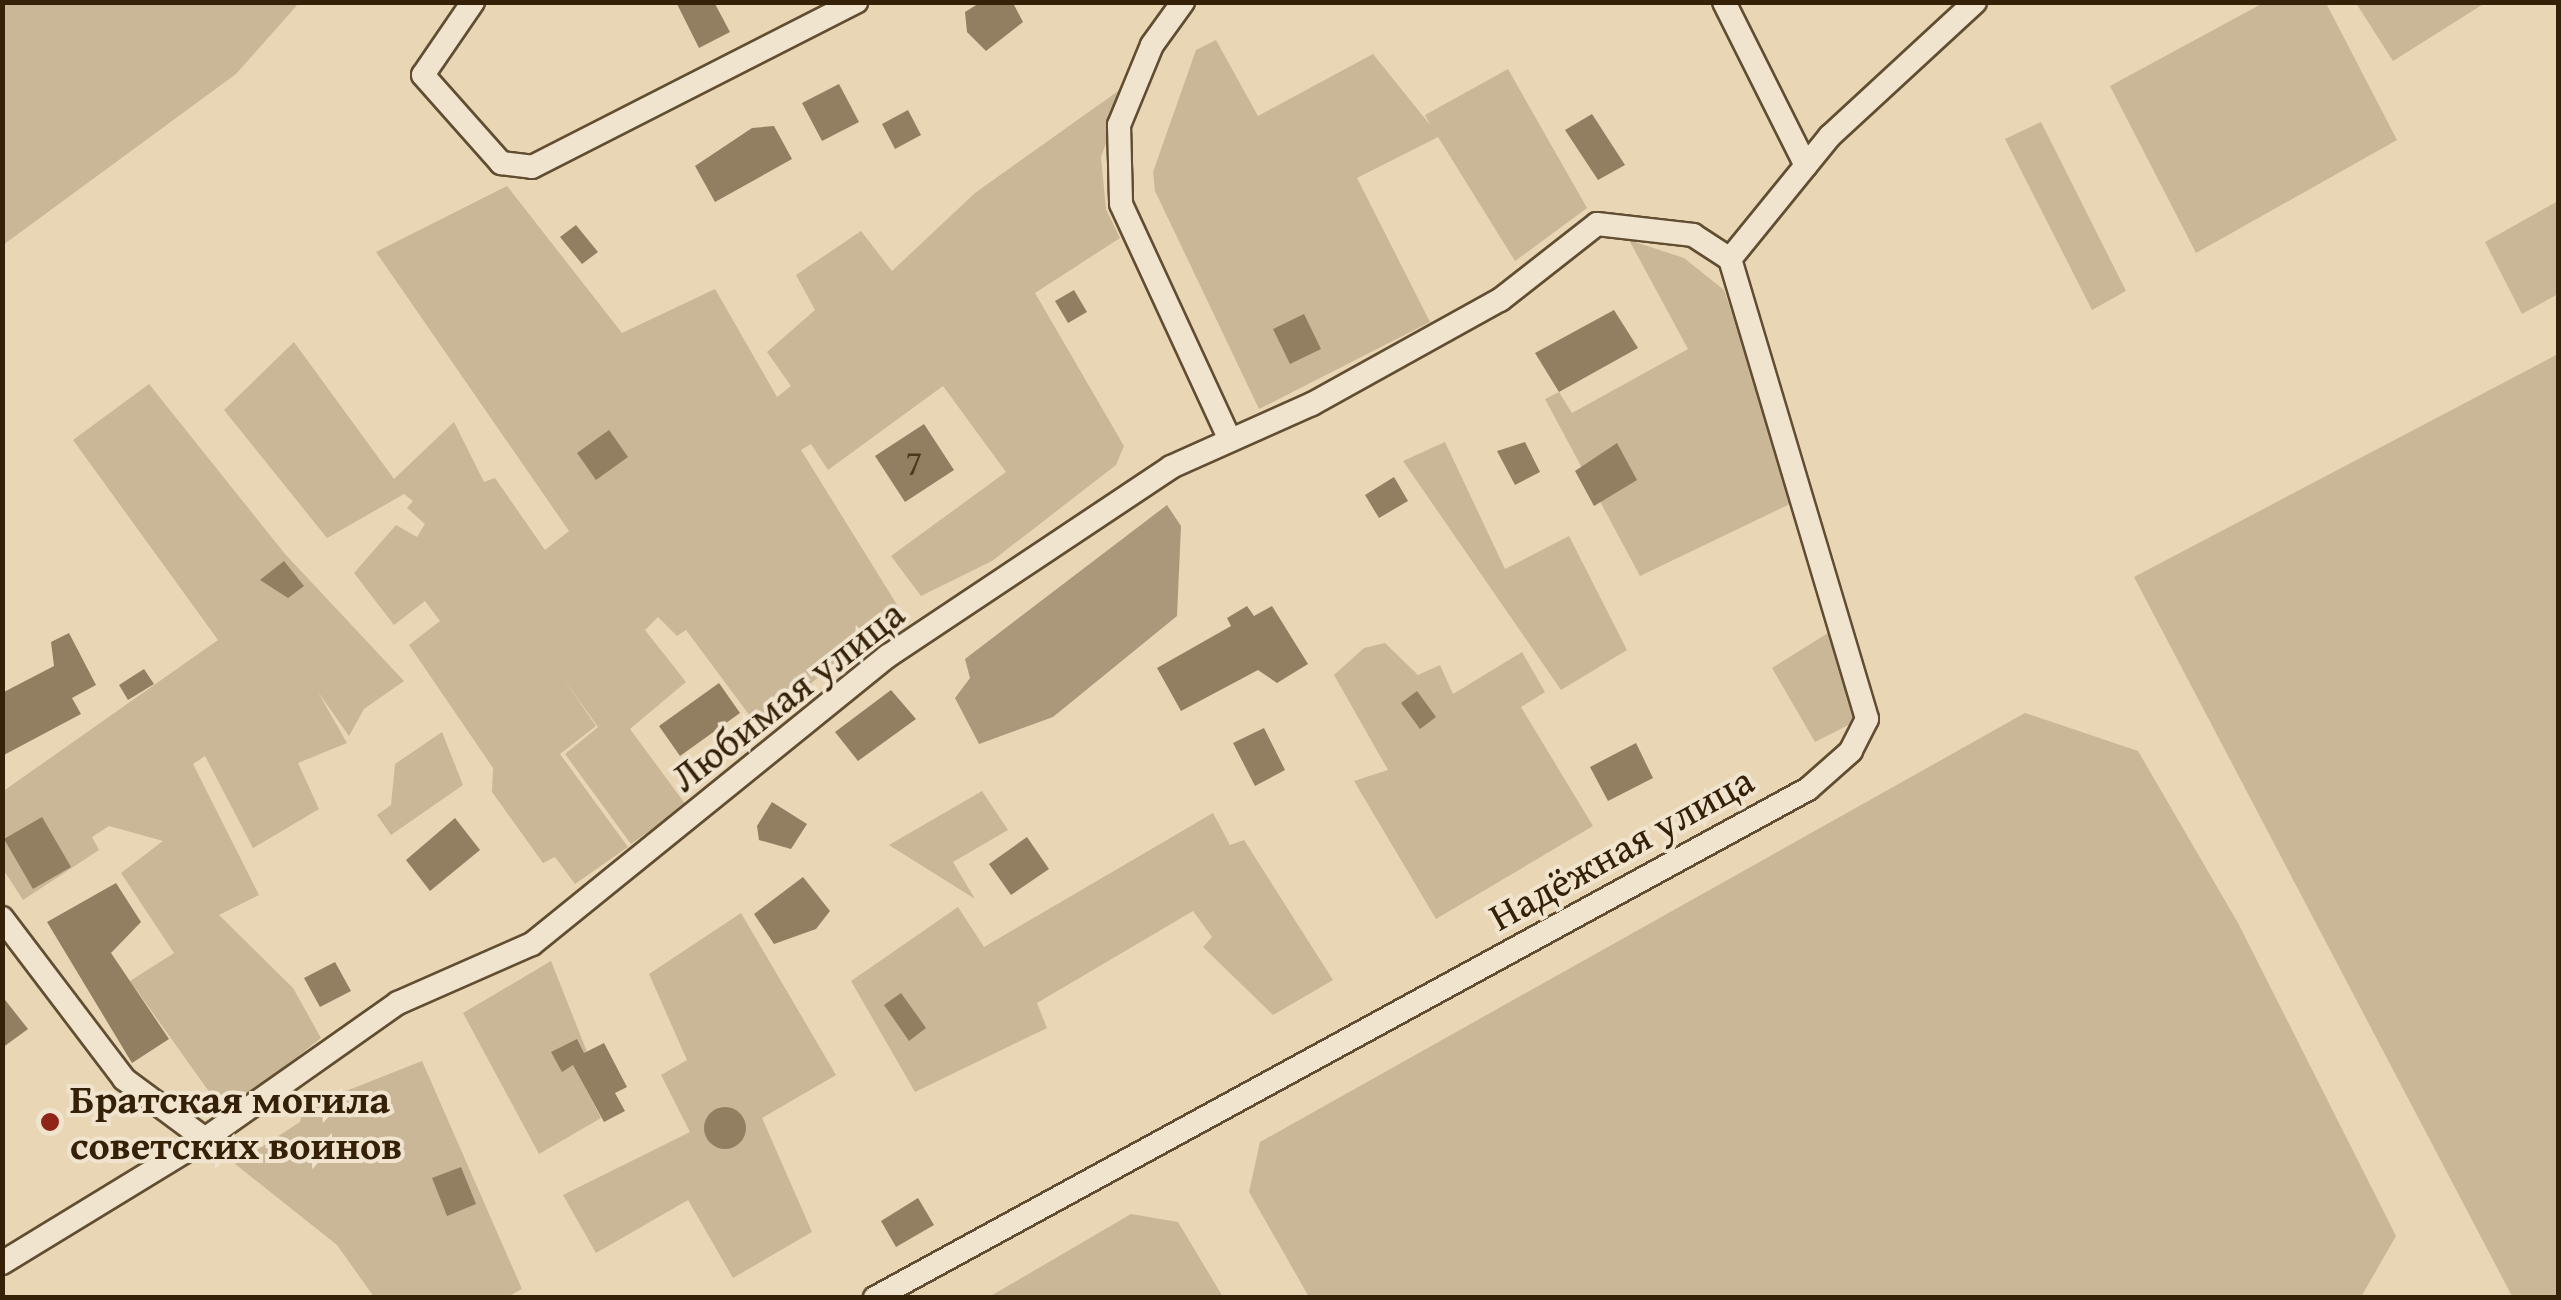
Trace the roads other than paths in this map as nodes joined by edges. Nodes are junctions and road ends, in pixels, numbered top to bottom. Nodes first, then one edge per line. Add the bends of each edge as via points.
1 (473, 2) edge
2 (856, 2) edge
3 (1184, 2) edge
4 (1724, 2) edge
5 (1975, 2) edge
6 (1806, 166) junction
7 (1730, 259) junction
8 (1230, 440) junction
9 (2, 918) edge
10 (205, 1139) junction
11 (2, 1263) edge
12 (875, 1298) edge

1 - 2 street via 423,75 501,163 532,167
3 - 8 street via 1152,45 1118,125 1120,204
4 - 6 street
5 - 6 street
6 - 7 street
7 - 8 street, Любимая улица via 1693,235 1597,224 1500,300
7 - 12 street, Надёжная улица via 1867,718 1851,751 1808,789
8 - 10 street, Любимая улица via 1171,467 888,656 532,944 398,1002
9 - 10 street via 124,1078
10 - 11 street, Любимая улица

